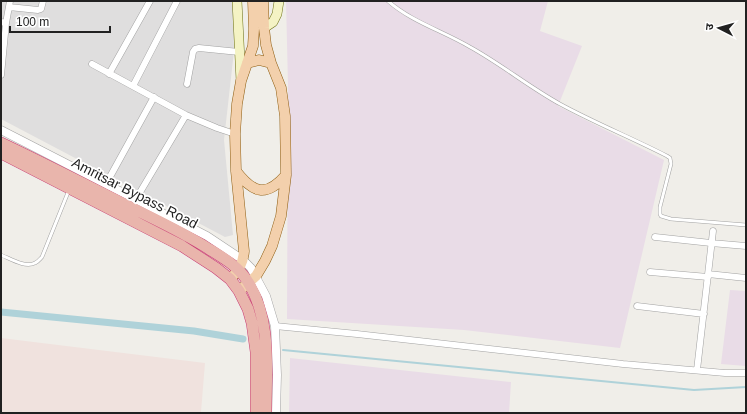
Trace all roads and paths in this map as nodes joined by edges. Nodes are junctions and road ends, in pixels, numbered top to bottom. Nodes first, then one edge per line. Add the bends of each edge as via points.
1 (43, 1) edge
2 (150, 1) edge
3 (177, 1) edge
4 (237, 1) edge
5 (253, 1) edge
6 (263, 1) edge
7 (279, 1) edge
8 (388, 1) edge
9 (9, 4) edge
10 (4, 22) edge
11 (264, 28) junction
12 (239, 52) junction
13 (2, 62) edge
14 (271, 62) junction
15 (247, 63) junction
16 (92, 64) dead end
17 (109, 74) junction
18 (1, 75) edge
19 (240, 81) junction
20 (187, 84) dead end
21 (133, 86) junction
22 (154, 97) junction
23 (186, 115) junction
24 (1, 130) edge
25 (235, 134) junction
26 (1, 142) edge
27 (1, 153) edge
28 (236, 171) junction
29 (286, 175) junction
30 (106, 184) junction
31 (70, 188) junction
32 (136, 199) junction
33 (746, 225) edge
34 (713, 231) dead end
35 (655, 237) dead end
36 (711, 243) junction
37 (746, 246) edge
38 (1, 255) edge
39 (241, 265) junction
40 (650, 272) dead end
41 (708, 276) junction
42 (746, 278) edge
43 (252, 279) junction
44 (230, 280) junction
45 (239, 291) junction
46 (637, 306) dead end
47 (704, 314) junction
48 (275, 326) junction
49 (697, 370) junction
50 (746, 373) edge
51 (256, 413) edge
52 (266, 413) edge
53 (276, 413) edge

1 - 9 street via 41,9 38,10
2 - 17 street
3 - 21 street
4 - 12 main road
5 - 15 main road via 253,46
6 - 11 main road
7 - 11 main road via 273,22
8 - 33 lane via 412,18 471,47 560,104 670,158 671,164 660,207 662,216 671,219
9 - 10 street
10 - 13 street
11 - 14 main road
12 - 19 main road
12 - 20 street via 194,49
13 - 18 street
14 - 15 main road via 259,60
14 - 29 main road via 281,88 284,109
15 - 19 main road
16 - 17 street
17 - 21 street
19 - 25 main road
21 - 22 street
22 - 23 street
22 - 30 street
23 - 25 street
23 - 32 street
24 - 30 street
25 - 28 main road
26 - 39 highway, Amritsar Bypass Road via 189,236 227,260
27 - 31 highway, Amritsar Bypass Road
28 - 29 main road via 249,186 262,190 275,186
28 - 39 main road via 244,251
29 - 43 main road via 281,216 272,246
30 - 32 street
31 - 38 lane via 42,257 37,263 19,263
31 - 44 highway, Amritsar Bypass Road via 182,246
32 - 39 street via 207,236
34 - 36 street
35 - 36 street
36 - 37 street
36 - 41 street
39 - 43 highway, Amritsar Bypass Road
39 - 44 main road
40 - 41 street
41 - 42 street
41 - 47 street
43 - 45 main road
43 - 48 street via 266,296
43 - 52 highway, Amritsar Bypass Road via 265,332
44 - 45 highway, Amritsar Bypass Road
45 - 51 highway, Amritsar Bypass Road via 248,309 254,335
46 - 47 street
47 - 49 street
48 - 49 street
48 - 53 street
49 - 50 street

